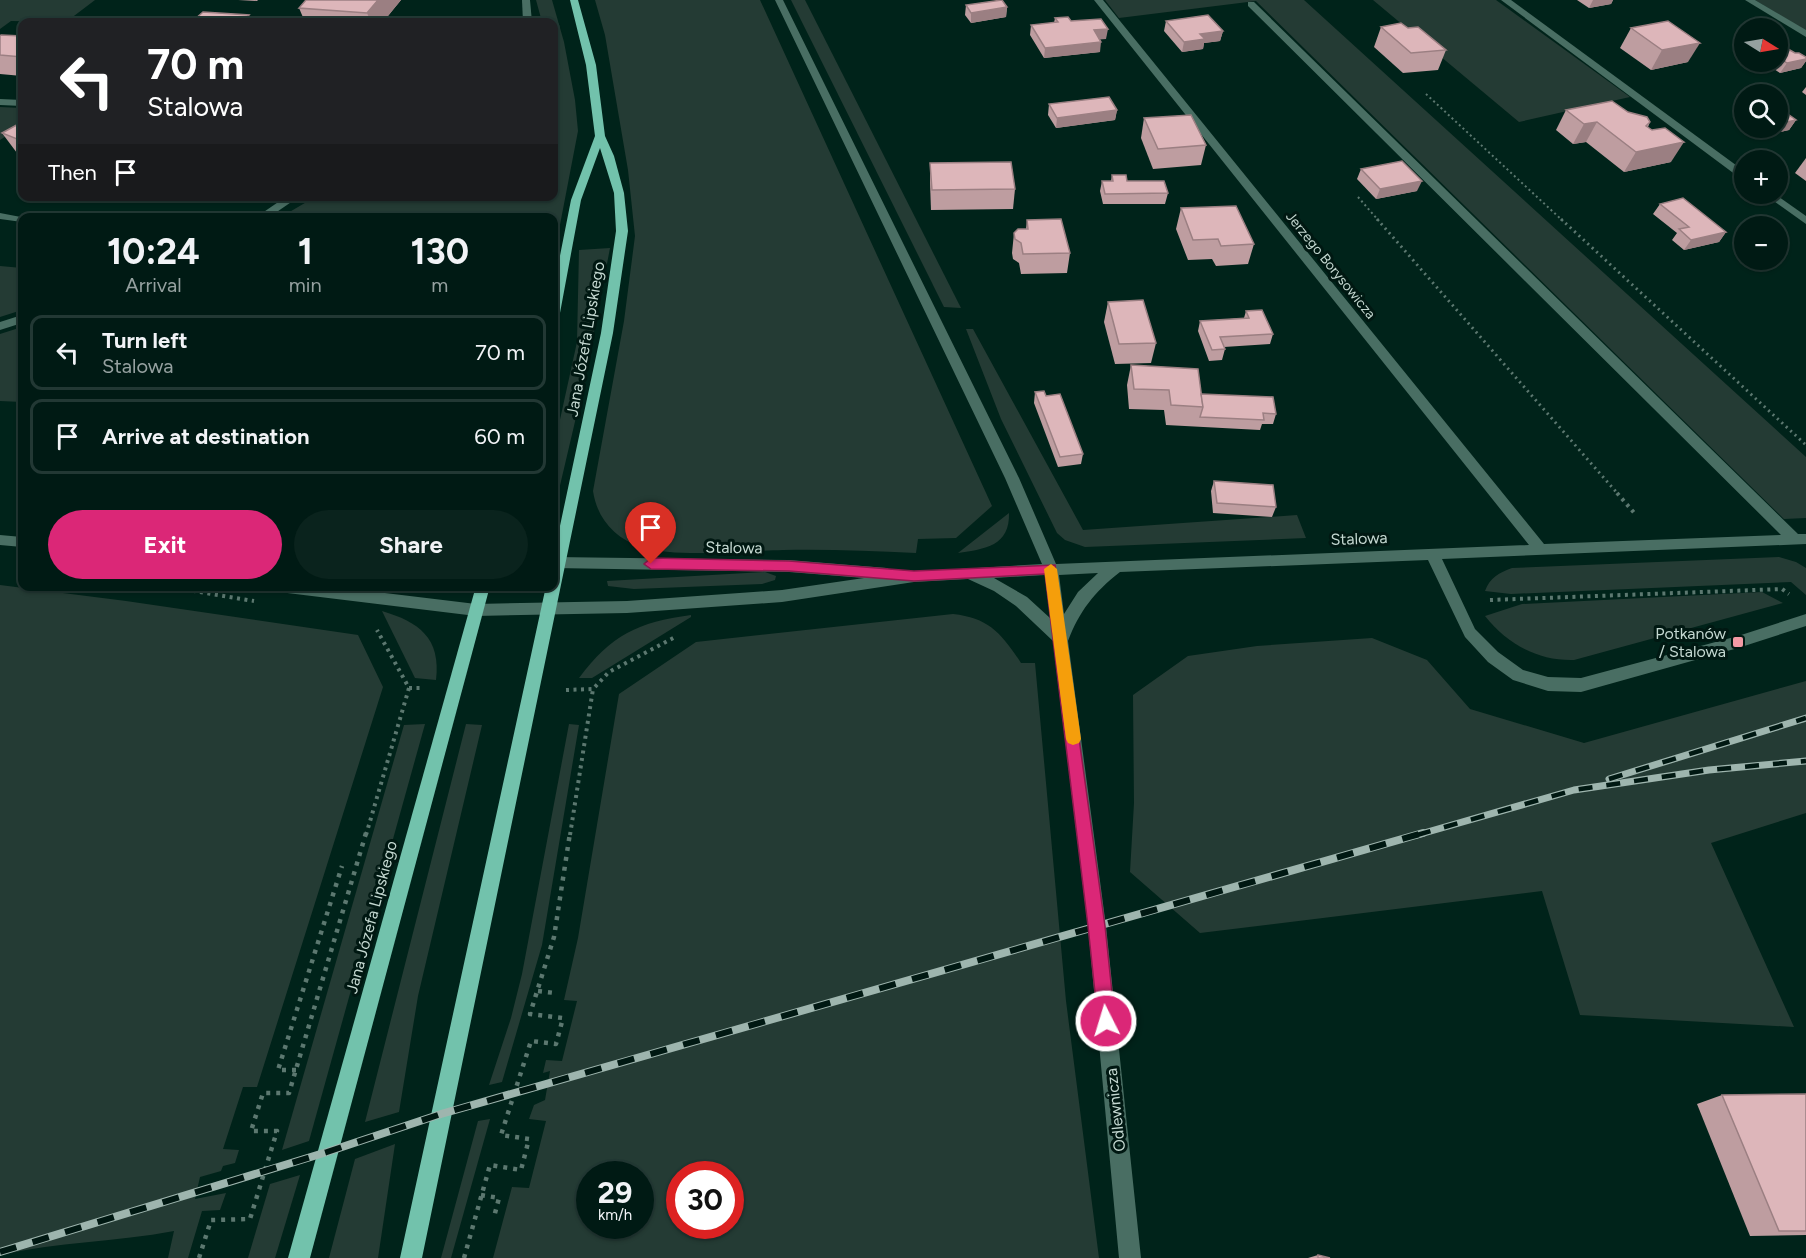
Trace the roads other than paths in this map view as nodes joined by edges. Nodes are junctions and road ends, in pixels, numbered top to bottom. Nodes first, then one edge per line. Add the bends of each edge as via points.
1 (526, 0) edge
2 (574, 0) edge
3 (779, 0) edge
4 (1098, 0) edge
5 (1505, 0) edge
6 (1749, 0) edge
7 (1251, 4) dead end
8 (528, 18) edge
9 (1806, 34) edge
10 (0, 102) edge
11 (18, 103) edge
12 (600, 136) junction
13 (1734, 169) edge
14 (287, 201) edge
15 (1783, 204) edge
16 (268, 213) edge
17 (0, 216) edge
18 (18, 218) edge
19 (1806, 221) edge
20 (558, 292) edge
21 (18, 320) edge
22 (0, 327) edge
23 (1800, 539) edge
24 (0, 540) edge
25 (18, 542) edge
26 (1541, 550) junction
27 (558, 554) edge
28 (1432, 554) junction
29 (558, 562) edge
30 (1119, 566) junction
31 (1051, 568) junction
32 (966, 573) junction
33 (914, 576) junction
34 (317, 591) edge
35 (482, 591) edge
36 (553, 591) edge
37 (549, 608) junction
38 (476, 610) junction
39 (1806, 620) edge
40 (1061, 640) junction
41 (300, 1258) edge
42 (411, 1258) edge
43 (1130, 1258) edge

1 - 8 street
2 - 12 main road, Jana Józefa Lipskiego via 591,65
3 - 31 street, Odlewnicza via 1012,478
4 - 26 street, Jerzego Borysowicza
5 - 13 street
6 - 9 street
7 - 23 street
10 - 11 street
12 - 20 main road, Jana Józefa Lipskiego via 576,200
12 - 27 main road, Jana Józefa Lipskiego via 620,193 620,255 592,412
14 - 16 street
15 - 19 street
17 - 18 street
21 - 22 street
23 - 26 street, Stalowa
24 - 25 street
26 - 28 street, Stalowa
28 - 30 street, Stalowa
28 - 39 street via 1470,633 1518,675 1548,684 1581,685
29 - 33 street, Stalowa via 789,566
30 - 31 street, Stalowa
30 - 40 street via 1084,593 1072,610
31 - 32 street, Stalowa
31 - 40 street, Odlewnicza
32 - 33 street, Stalowa
32 - 40 street via 996,584 1023,602
33 - 37 street, Stalowa via 782,596 627,607
34 - 38 street, Stalowa
35 - 38 main road, Jana Józefa Lipskiego
36 - 37 main road, Jana Józefa Lipskiego
37 - 38 street, Stalowa
37 - 42 main road, Jana Józefa Lipskiego
38 - 41 main road, Jana Józefa Lipskiego
40 - 43 street, Odlewnicza via 1097,926

